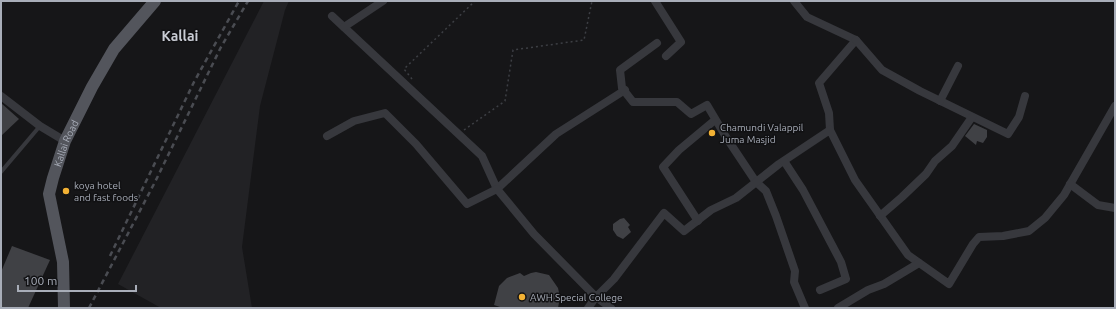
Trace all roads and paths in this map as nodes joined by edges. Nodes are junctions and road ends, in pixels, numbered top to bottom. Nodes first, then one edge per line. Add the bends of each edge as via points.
1 (155, 1) edge
2 (383, 1) edge
3 (475, 1) edge
4 (592, 1) edge
5 (655, 1) edge
6 (796, 2) edge
7 (332, 16) dead end
8 (344, 27) junction
9 (856, 40) junction
10 (657, 43) dead end
11 (666, 56) dead end
12 (958, 66) dead end
13 (414, 81) dead end
14 (625, 90) junction
15 (1, 96) edge
16 (1025, 96) dead end
17 (940, 101) junction
18 (1115, 106) edge
19 (972, 117) junction
20 (715, 120) junction
21 (40, 126) junction
22 (830, 130) junction
23 (461, 132) dead end
24 (327, 136) dead end
25 (65, 141) junction
26 (784, 161) junction
27 (1, 172) edge
28 (756, 182) junction
29 (1070, 184) junction
30 (497, 189) junction
31 (1115, 208) edge
32 (880, 216) junction
33 (698, 221) junction
34 (919, 263) junction
35 (820, 290) dead end
36 (596, 298) junction
37 (64, 308) edge
38 (588, 308) edge
39 (611, 308) edge
40 (805, 308) edge
41 (838, 308) edge

1 - 25 main road, Kallai Road via 114,50 92,86
2 - 8 street
3 - 13 path via 404,69
4 - 23 path via 584,40 513,50 505,101
5 - 11 street via 681,42
6 - 9 street via 807,17
7 - 8 street
8 - 30 street via 482,156
9 - 17 street via 882,70
9 - 22 street via 819,82 829,113
10 - 14 street via 620,70 622,88
12 - 17 street
14 - 20 street via 633,102 677,102 691,114 707,105
14 - 30 street via 556,134
15 - 21 street
16 - 19 street via 1019,117 1008,134
17 - 19 street
18 - 29 street
19 - 32 street via 952,146 935,161 926,174
20 - 28 street
20 - 33 street via 663,167
21 - 25 street
21 - 27 lane
22 - 26 street
22 - 32 street via 855,180
24 - 30 street via 354,121 385,113 416,144 467,204
25 - 37 main road, Kallai Road via 49,194 63,262
26 - 28 street
26 - 35 street via 803,190 842,262 846,279
28 - 33 street via 736,198 711,210
28 - 40 street via 766,191 776,216 795,271 794,282
29 - 31 street via 1098,205
29 - 34 street via 1045,218 1029,231 979,237 950,284
30 - 36 street via 534,234
32 - 34 street via 908,255
33 - 36 street via 684,231 664,213
34 - 41 street
36 - 38 street
36 - 39 street

